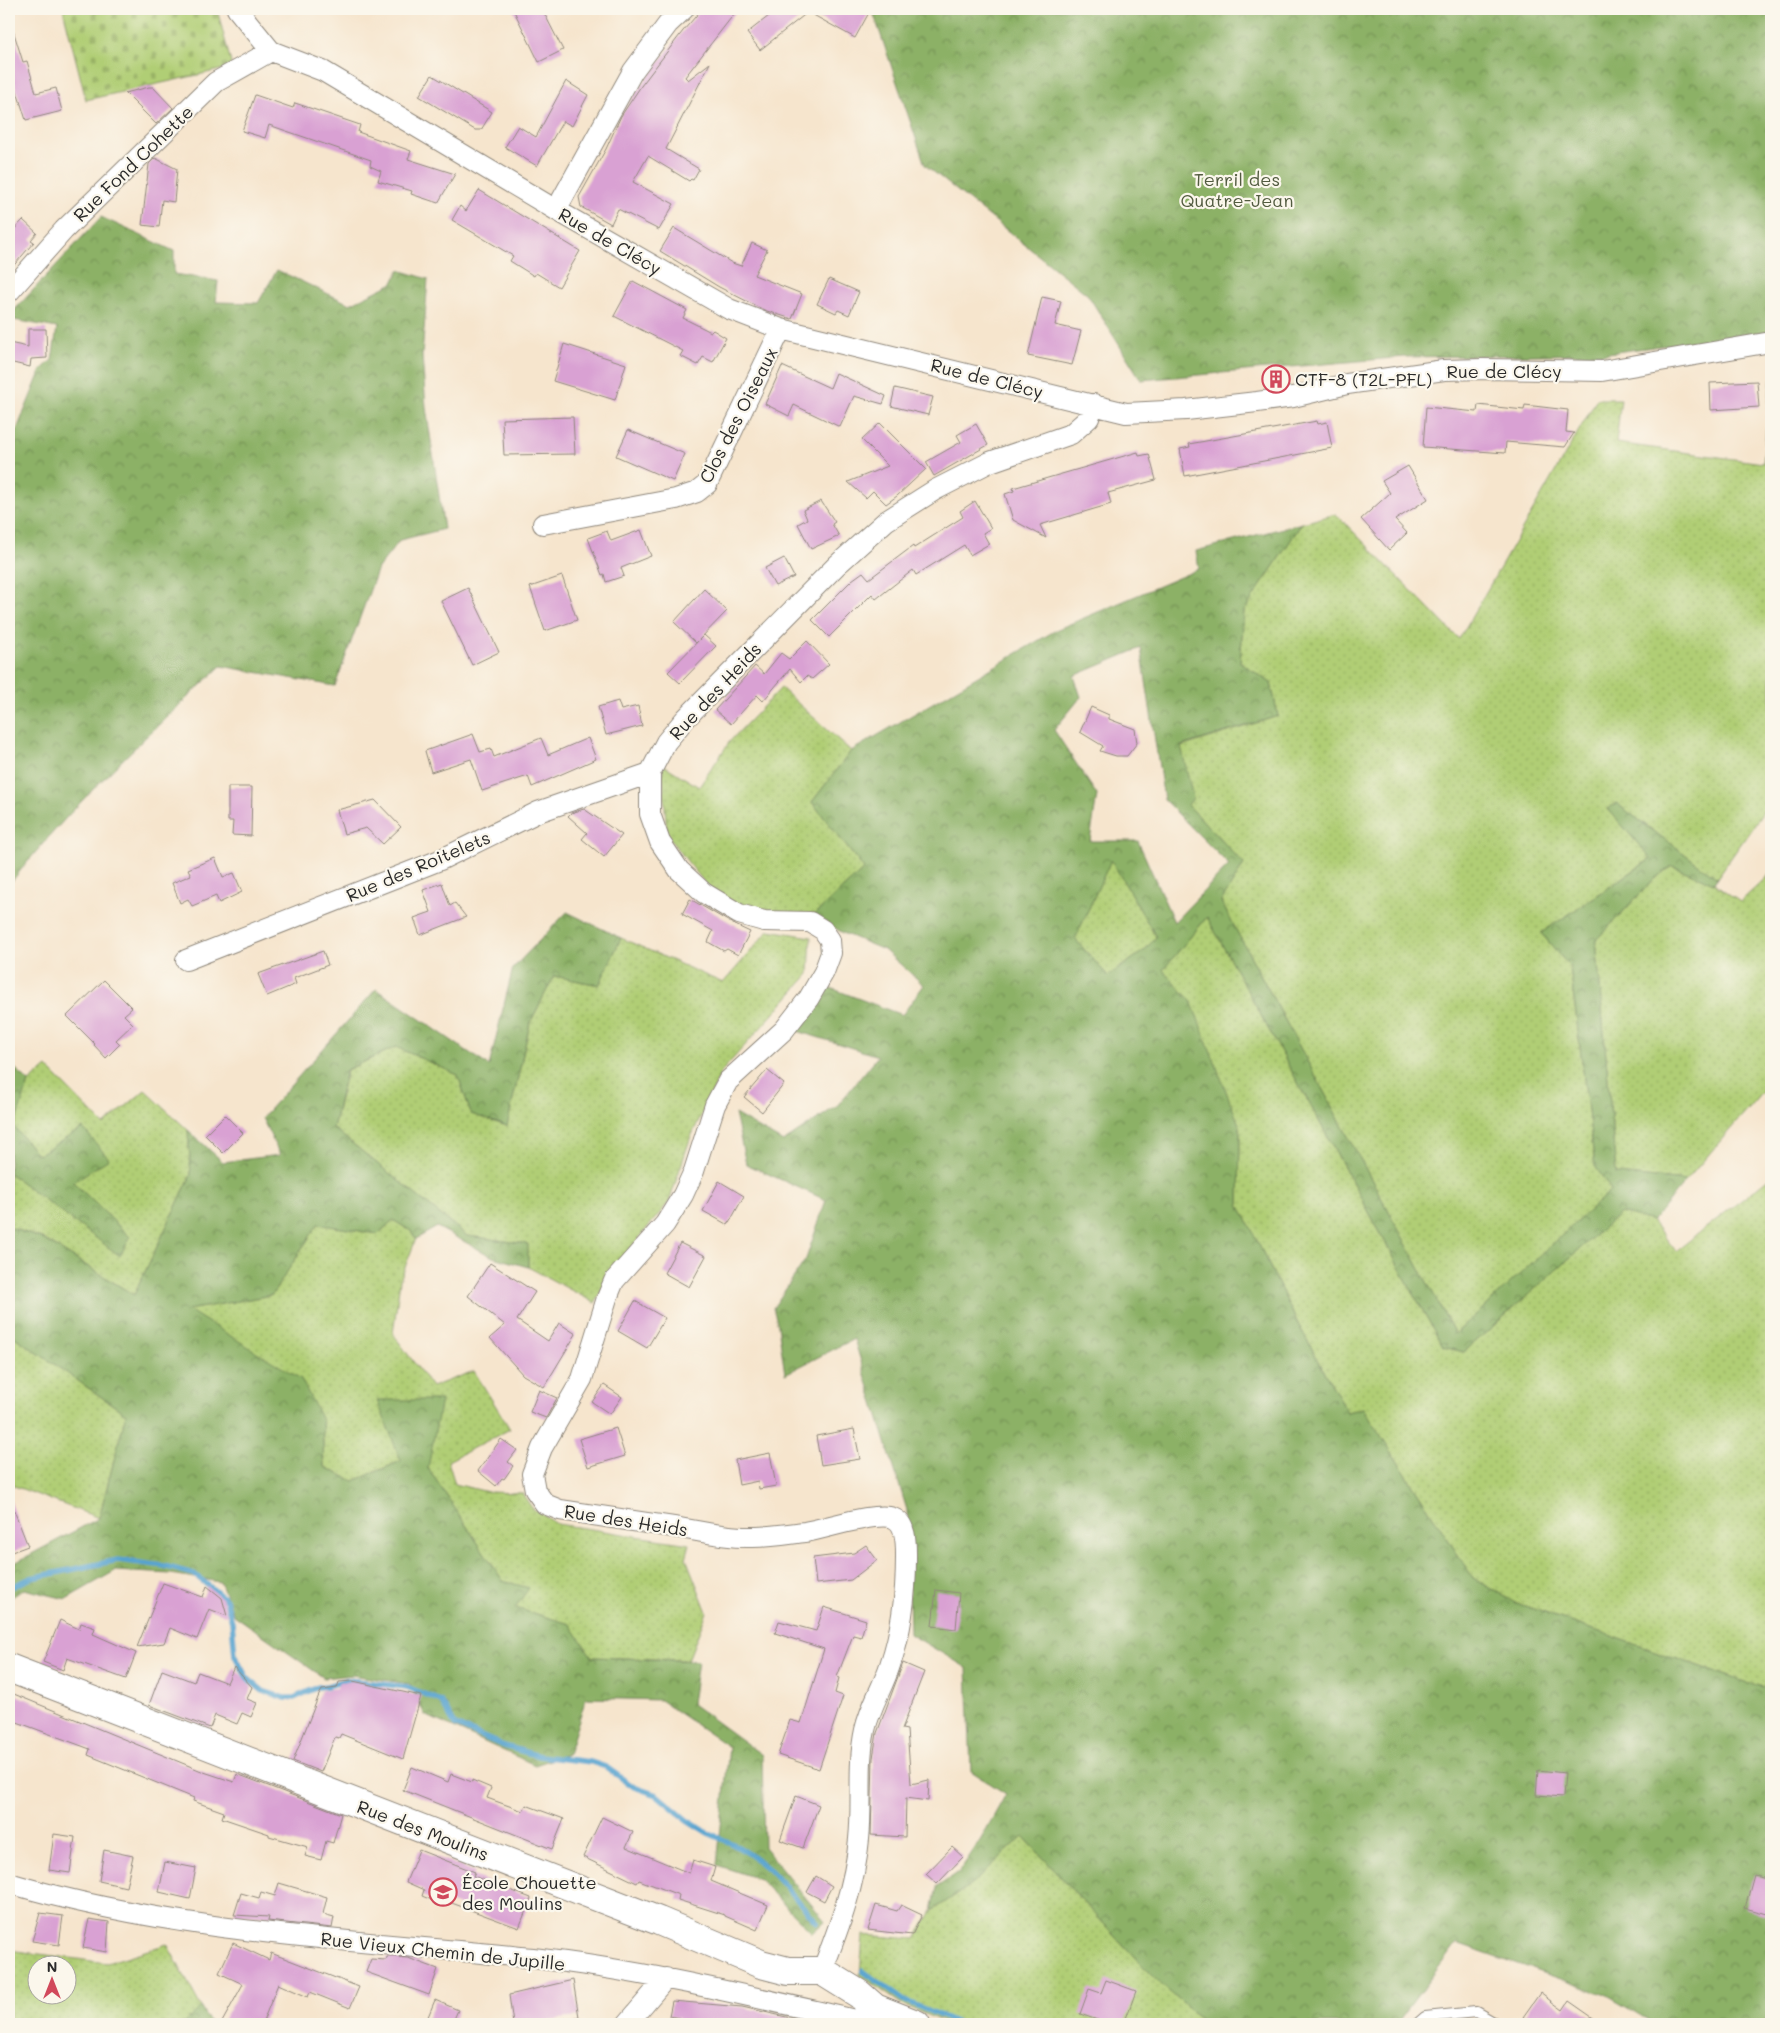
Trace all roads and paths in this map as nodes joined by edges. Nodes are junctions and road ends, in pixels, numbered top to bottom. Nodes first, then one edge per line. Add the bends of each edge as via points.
1 (684, 9) edge
2 (240, 11) edge
3 (270, 51) junction
4 (556, 210) junction
5 (9, 292) edge
6 (781, 329) junction
7 (1771, 342) edge
8 (1094, 404) junction
9 (543, 524) dead end
10 (650, 773) junction
11 (186, 960) dead end
12 (9, 1668) edge
13 (9, 1883) edge
14 (822, 1971) junction
15 (666, 1978) junction
16 (874, 2008) junction
17 (627, 2024) edge
18 (916, 2024) edge
19 (1417, 2024) edge
20 (1498, 2024) edge

1 - 4 street via 668,24 634,71
2 - 3 street
3 - 4 street, Rue de Clécy via 323,71
3 - 5 street, Rue Fond Cohette via 216,82 64,230
4 - 6 street, Rue de Clécy via 729,309
6 - 8 street, Rue de Clécy
6 - 9 street, Clos des Oiseaux via 707,484 697,492 676,499
7 - 8 street, Rue de Clécy via 1602,371 1444,370 1347,384 1293,397 1186,410 1126,412
8 - 10 street, Rue des Heids via 1089,418 1071,434 990,462 935,490 886,521 837,565 686,718 666,742
10 - 11 street, Rue des Roitelets via 538,812 440,860
10 - 14 street, Rue des Heids via 652,822 678,870 704,893 739,914 764,921 810,922 824,930 830,940 831,954 809,998 784,1030 728,1081 715,1105 683,1195 665,1224 614,1281 582,1379 542,1448 532,1474 536,1490 545,1504 560,1510 696,1531 752,1537 806,1532 872,1518 892,1517 898,1521 906,1546 906,1592 901,1626 890,1666 865,1729 860,1758 860,1836 856,1868 839,1928
12 - 14 street, Rue des Moulins via 660,1921 761,1964 788,1971
13 - 15 street, Rue Vieux Chemin de Jupille via 49,1895 233,1929 536,1958
14 - 16 street via 859,1994
15 - 16 street, Rue Vieux Chemin de Jupille via 855,2020
15 - 17 street
16 - 18 street
19 - 20 lane via 1425,2017 1476,2012

